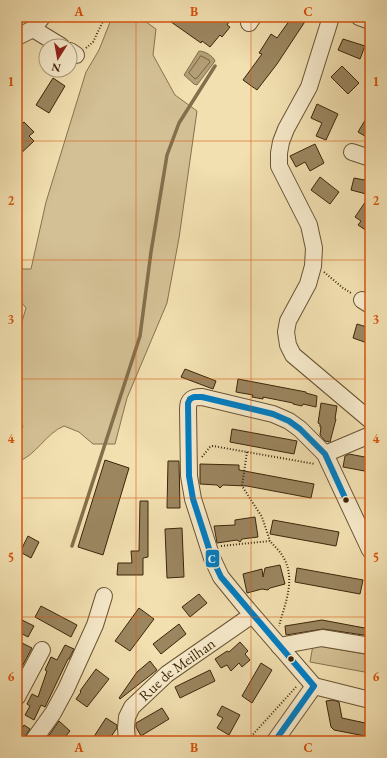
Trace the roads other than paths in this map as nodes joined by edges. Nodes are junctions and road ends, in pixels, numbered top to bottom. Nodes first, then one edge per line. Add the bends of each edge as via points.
1 (331, 17) edge
2 (359, 17) edge
3 (370, 21) edge
4 (37, 23) edge
5 (17, 37) edge
6 (53, 38) edge
7 (352, 152) dead end
8 (370, 158) edge
9 (370, 420) edge
10 (370, 435) edge
11 (328, 461) junction
12 (370, 550) edge
13 (104, 596) dead end
14 (252, 615) junction
15 (277, 643) junction
16 (370, 646) edge
17 (42, 650) dead end
18 (314, 686) junction
19 (17, 697) edge
20 (370, 700) edge
21 (33, 741) edge
22 (127, 741) edge
23 (275, 741) edge

1 - 9 street via 309,87 286,129 279,153 279,166 309,225 314,248 308,284 288,321 286,332 288,345 293,354
2 - 3 street
4 - 5 street
4 - 6 street
7 - 8 street
10 - 11 street
11 - 12 street
11 - 14 street via 300,429 273,414 202,396 194,396 188,403 189,476 193,499 212,558 222,577
13 - 21 street via 95,625 66,689
14 - 15 street
14 - 22 street, Rue de Meilhan via 167,674 132,707 127,717
15 - 16 street via 322,638
15 - 18 street
17 - 19 street
18 - 20 street
18 - 23 street

